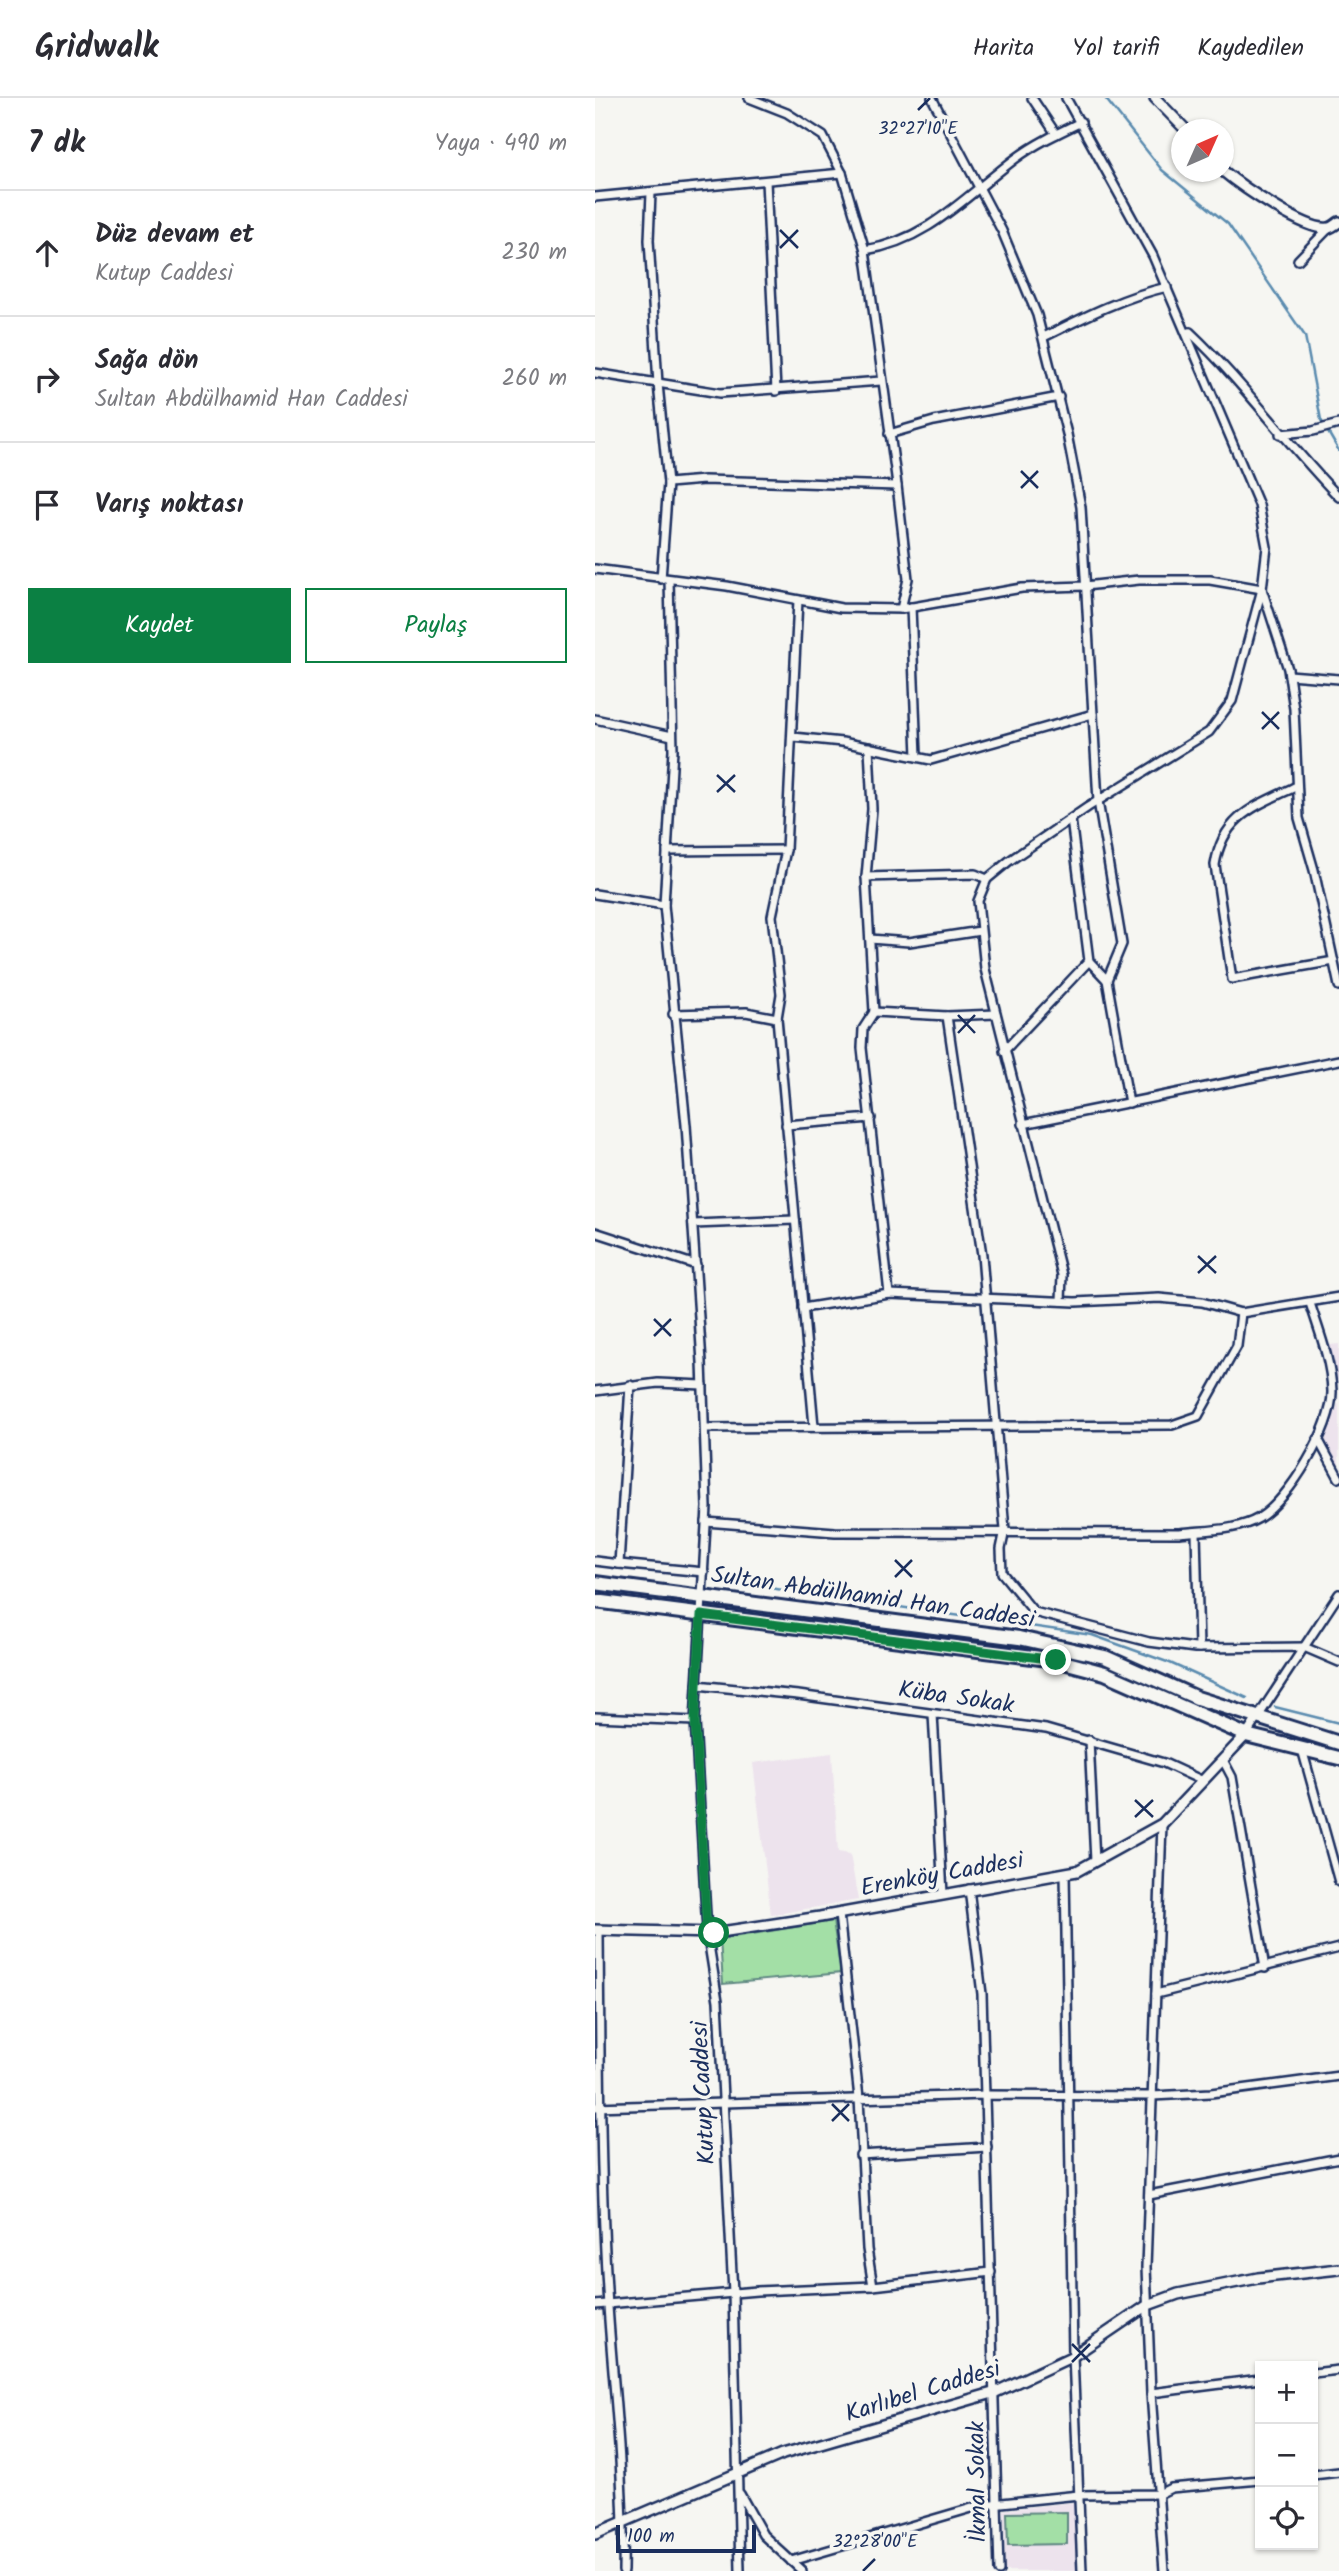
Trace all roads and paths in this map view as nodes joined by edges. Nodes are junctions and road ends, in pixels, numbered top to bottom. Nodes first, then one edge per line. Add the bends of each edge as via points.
1 (749, 98) edge
2 (773, 98) edge
3 (932, 98) edge
4 (1032, 98) edge
5 (1066, 98) edge
6 (1156, 98) edge
7 (771, 107) junction
8 (1176, 119) edge
9 (1081, 122) junction
10 (1056, 134) junction
11 (842, 173) junction
12 (766, 181) junction
13 (1234, 181) edge
14 (980, 187) junction
15 (651, 193) junction
16 (595, 197) edge
17 (1339, 222) edge
18 (1329, 228) junction
19 (865, 250) junction
20 (1298, 260) dead end
21 (1167, 287) junction
22 (1185, 327) junction
23 (1044, 337) junction
24 (595, 373) edge
25 (881, 381) junction
26 (658, 384) junction
27 (776, 391) junction
28 (1059, 397) junction
29 (1335, 425) edge
30 (889, 434) junction
31 (1280, 434) junction
32 (668, 483) junction
33 (897, 486) junction
34 (1339, 497) edge
35 (595, 569) edge
36 (665, 580) junction
37 (1085, 586) junction
38 (1262, 589) junction
39 (798, 600) junction
40 (911, 607) junction
41 (901, 609) junction
42 (1289, 675) junction
43 (1339, 680) edge
44 (1093, 714) junction
45 (595, 719) edge
46 (672, 736) junction
47 (793, 737) junction
48 (869, 747) junction
49 (917, 756) junction
50 (1297, 786) junction
51 (1098, 801) junction
52 (1071, 819) junction
53 (786, 850) junction
54 (667, 851) junction
55 (866, 877) junction
56 (987, 879) junction
57 (595, 894) edge
58 (664, 905) junction
59 (980, 931) junction
60 (870, 939) junction
61 (1089, 961) junction
62 (1334, 961) junction
63 (1107, 980) junction
64 (1339, 986) edge
65 (874, 1012) junction
66 (673, 1014) junction
67 (996, 1014) junction
68 (947, 1016) junction
69 (777, 1018) junction
70 (1005, 1051) junction
71 (1339, 1060) edge
72 (1129, 1103) junction
73 (871, 1118) junction
74 (1023, 1124) junction
75 (786, 1125) junction
76 (795, 1220) junction
77 (693, 1224) junction
78 (595, 1232) edge
79 (696, 1265) junction
80 (889, 1294) junction
81 (1339, 1297) edge
82 (986, 1298) junction
83 (1061, 1301) junction
84 (1310, 1303) junction
85 (803, 1308) junction
86 (1241, 1312) junction
87 (629, 1385) junction
88 (703, 1385) junction
89 (595, 1391) edge
90 (994, 1425) junction
91 (814, 1426) junction
92 (705, 1428) junction
93 (1318, 1438) junction
94 (1339, 1478) edge
95 (706, 1522) junction
96 (1005, 1530) junction
97 (1196, 1532) junction
98 (595, 1561) edge
99 (619, 1563) junction
100 (704, 1572) junction
101 (595, 1583) edge
102 (1339, 1594) edge
103 (702, 1595) junction
104 (595, 1601) edge
105 (701, 1615) junction
106 (1304, 1647) junction
107 (1199, 1648) junction
108 (1339, 1662) edge
109 (697, 1685) junction
110 (933, 1714) junction
111 (595, 1717) edge
112 (1256, 1719) junction
113 (695, 1721) junction
114 (1246, 1735) junction
115 (1089, 1740) junction
116 (1339, 1743) edge
117 (1302, 1749) junction
118 (1339, 1758) edge
119 (1223, 1760) junction
120 (1203, 1781) junction
121 (1162, 1824) junction
122 (1095, 1861) junction
123 (1065, 1872) junction
124 (1339, 1882) edge
125 (969, 1889) junction
126 (943, 1894) junction
127 (839, 1913) junction
128 (597, 1930) edge
129 (707, 1932) junction
130 (1339, 1948) edge
131 (1265, 1968) junction
132 (1156, 1994) junction
133 (597, 2031) edge
134 (1339, 2078) edge
135 (985, 2095) junction
136 (1067, 2095) junction
137 (1152, 2096) junction
138 (859, 2098) junction
139 (723, 2101) junction
140 (597, 2106) edge
141 (987, 2147) junction
142 (599, 2152) edge
143 (860, 2155) junction
144 (1339, 2158) edge
145 (1149, 2195) junction
146 (1339, 2269) edge
147 (991, 2272) junction
148 (873, 2286) junction
149 (733, 2293) junction
150 (608, 2304) junction
151 (595, 2305) edge
152 (1147, 2305) junction
153 (1073, 2356) junction
154 (1339, 2370) edge
155 (1318, 2372) edge
156 (1255, 2380) edge
157 (996, 2392) junction
158 (1151, 2393) junction
159 (738, 2472) junction
160 (1339, 2473) edge
161 (1318, 2475) edge
162 (1255, 2480) edge
163 (738, 2490) junction
164 (1159, 2494) junction
165 (1079, 2495) junction
166 (997, 2504) junction
167 (624, 2521) junction
168 (595, 2533) edge
169 (791, 2561) junction
170 (624, 2571) edge
171 (740, 2571) edge
172 (802, 2571) edge
173 (999, 2571) edge
174 (1082, 2571) edge
175 (1164, 2571) edge

1 - 7 street
2 - 7 street
3 - 14 street
4 - 10 street
5 - 9 street
6 - 8 street
7 - 11 street via 823,135
9 - 10 street
9 - 21 street
10 - 14 street
11 - 12 street
11 - 19 street
12 - 15 street
12 - 27 street
13 - 18 street via 1290,214
14 - 19 street via 914,236 890,247
14 - 23 street
15 - 16 street
15 - 26 street, Kutup Caddesi via 649,240
17 - 18 street
18 - 20 street
19 - 25 street
21 - 22 street
21 - 23 street via 1106,306
22 - 31 street via 1225,365
22 - 38 street via 1259,505 1268,547
23 - 28 street
24 - 26 street
25 - 27 street
25 - 30 street
26 - 27 street via 720,393
26 - 32 street, Kutup Caddesi
28 - 30 street
28 - 37 street via 1080,507
29 - 31 street
30 - 33 street
31 - 34 street
32 - 33 street
32 - 36 street, Kutup Caddesi
33 - 41 street via 908,579
35 - 36 street
36 - 39 street
36 - 46 street, Kutup Caddesi
37 - 38 street via 1210,580
37 - 40 street via 1023,588
37 - 44 street
38 - 42 street
38 - 51 street via 1232,701 1209,732
39 - 41 street via 841,608
39 - 47 street
40 - 41 street
40 - 49 street
42 - 43 street
42 - 50 street
44 - 49 street via 931,760
44 - 51 street
45 - 46 street
46 - 54 street, Kutup Caddesi
47 - 48 street
47 - 53 street
48 - 49 street
48 - 55 street
50 - 62 street via 1299,818
50 - 62 street via 1248,809 1228,827 1218,848 1215,865 1232,979
51 - 52 street
51 - 63 street via 1122,944
52 - 56 street
52 - 61 street
53 - 54 street
53 - 69 street via 772,916 781,994
54 - 58 street, Kutup Caddesi
55 - 56 street via 975,874
55 - 60 street
56 - 59 street via 978,901
57 - 58 street
58 - 66 street, Kutup Caddesi
59 - 60 street via 909,942
59 - 67 street
60 - 65 street
61 - 63 street
61 - 70 street
62 - 64 street
63 - 72 street
65 - 68 street
65 - 73 street via 863,1028 862,1048
66 - 69 street via 747,1012
66 - 77 street, Kutup Caddesi
67 - 68 street
67 - 70 street
68 - 82 street
69 - 75 street
70 - 74 street
71 - 72 street
72 - 74 street
73 - 75 street
73 - 80 street
74 - 83 street via 1062,1275
75 - 76 street
76 - 77 street
76 - 85 street
77 - 79 street, Kutup Caddesi
78 - 79 street
79 - 88 street, Kutup Caddesi
80 - 82 street
80 - 85 street
81 - 84 street
82 - 83 street
82 - 90 street
83 - 86 street via 1159,1298
84 - 86 street
84 - 93 street via 1332,1393
85 - 91 street
86 - 90 street via 1237,1346 1198,1416 1172,1425
87 - 88 street
87 - 89 street
87 - 99 street
88 - 92 street, Kutup Caddesi
90 - 91 street
90 - 96 street
91 - 92 street
92 - 95 street, Kutup Caddesi
93 - 94 street
93 - 97 street via 1283,1497 1258,1518
95 - 96 street via 835,1532
95 - 100 street, Kutup Caddesi
96 - 97 street
96 - 107 street via 1002,1573 1034,1612 1149,1642
97 - 107 street
98 - 99 street
99 - 100 street
100 - 103 street, Kutup Caddesi
101 - 103 main road, Sultan Abdülhamid Han Caddesi
102 - 106 street
103 - 105 street, Kutup Caddesi
103 - 112 main road, Sultan Abdülhamid Han Caddesi via 1019,1638 1105,1657
104 - 105 main road, Sultan Abdülhamid Han Caddesi
105 - 109 street, Kutup Caddesi
105 - 114 main road, Sultan Abdülhamid Han Caddesi via 1056,1660 1105,1673
106 - 107 street
106 - 108 street
106 - 112 street
109 - 110 street, Küba Sokak
109 - 113 street, Kutup Caddesi
110 - 115 street, Küba Sokak via 1046,1729
110 - 126 street
111 - 113 street
112 - 114 street
112 - 116 main road, Sultan Abdülhamid Han Caddesi
113 - 129 street, Kutup Caddesi
114 - 117 main road, Sultan Abdülhamid Han Caddesi
114 - 119 street, Erenköy Caddesi
115 - 120 street, Küba Sokak via 1164,1763
115 - 122 street
117 - 118 main road, Sultan Abdülhamid Han Caddesi
117 - 124 street
119 - 120 street, Erenköy Caddesi
119 - 131 street via 1232,1777
120 - 121 street, Erenköy Caddesi
121 - 122 street, Erenköy Caddesi
121 - 132 street
122 - 123 street, Erenköy Caddesi
123 - 125 street, Erenköy Caddesi
123 - 136 street
125 - 126 street, Erenköy Caddesi
125 - 135 street, İkmal Sokak via 982,1994
126 - 127 street, Erenköy Caddesi
127 - 129 street, Erenköy Caddesi
127 - 138 street
128 - 129 street, Erenköy Caddesi
128 - 133 street
129 - 139 street, Kutup Caddesi via 718,2001
130 - 131 street
131 - 132 street
132 - 137 street
133 - 140 street
134 - 137 street
135 - 136 street
135 - 138 street
135 - 141 street, İkmal Sokak
136 - 137 street
136 - 153 street
137 - 145 street
138 - 139 street
138 - 143 street
139 - 140 street
139 - 149 street, Kutup Caddesi
140 - 142 street
141 - 143 street
141 - 147 street, İkmal Sokak
142 - 150 street
143 - 148 street
144 - 145 street
145 - 152 street
146 - 152 street, Karlıbel Caddesi via 1258,2278
147 - 148 street
147 - 157 street, İkmal Sokak
148 - 149 street
149 - 150 street
149 - 159 street, Kutup Caddesi
150 - 151 street
150 - 167 street
152 - 153 street, Karlıbel Caddesi
152 - 158 street
153 - 157 street, Karlıbel Caddesi
153 - 165 street
154 - 155 street
156 - 158 street
157 - 159 street, Karlıbel Caddesi via 783,2454
157 - 166 street, İkmal Sokak
158 - 164 street
159 - 163 street, Kutup Caddesi
159 - 167 street, Karlıbel Caddesi
160 - 161 street
162 - 164 street via 1171,2488
163 - 169 street via 763,2535
163 - 171 street, Kutup Caddesi
164 - 165 street
164 - 175 street
165 - 166 street
165 - 174 street
166 - 169 street
166 - 173 street, İkmal Sokak
167 - 168 street, Karlıbel Caddesi
167 - 170 street
169 - 172 street

